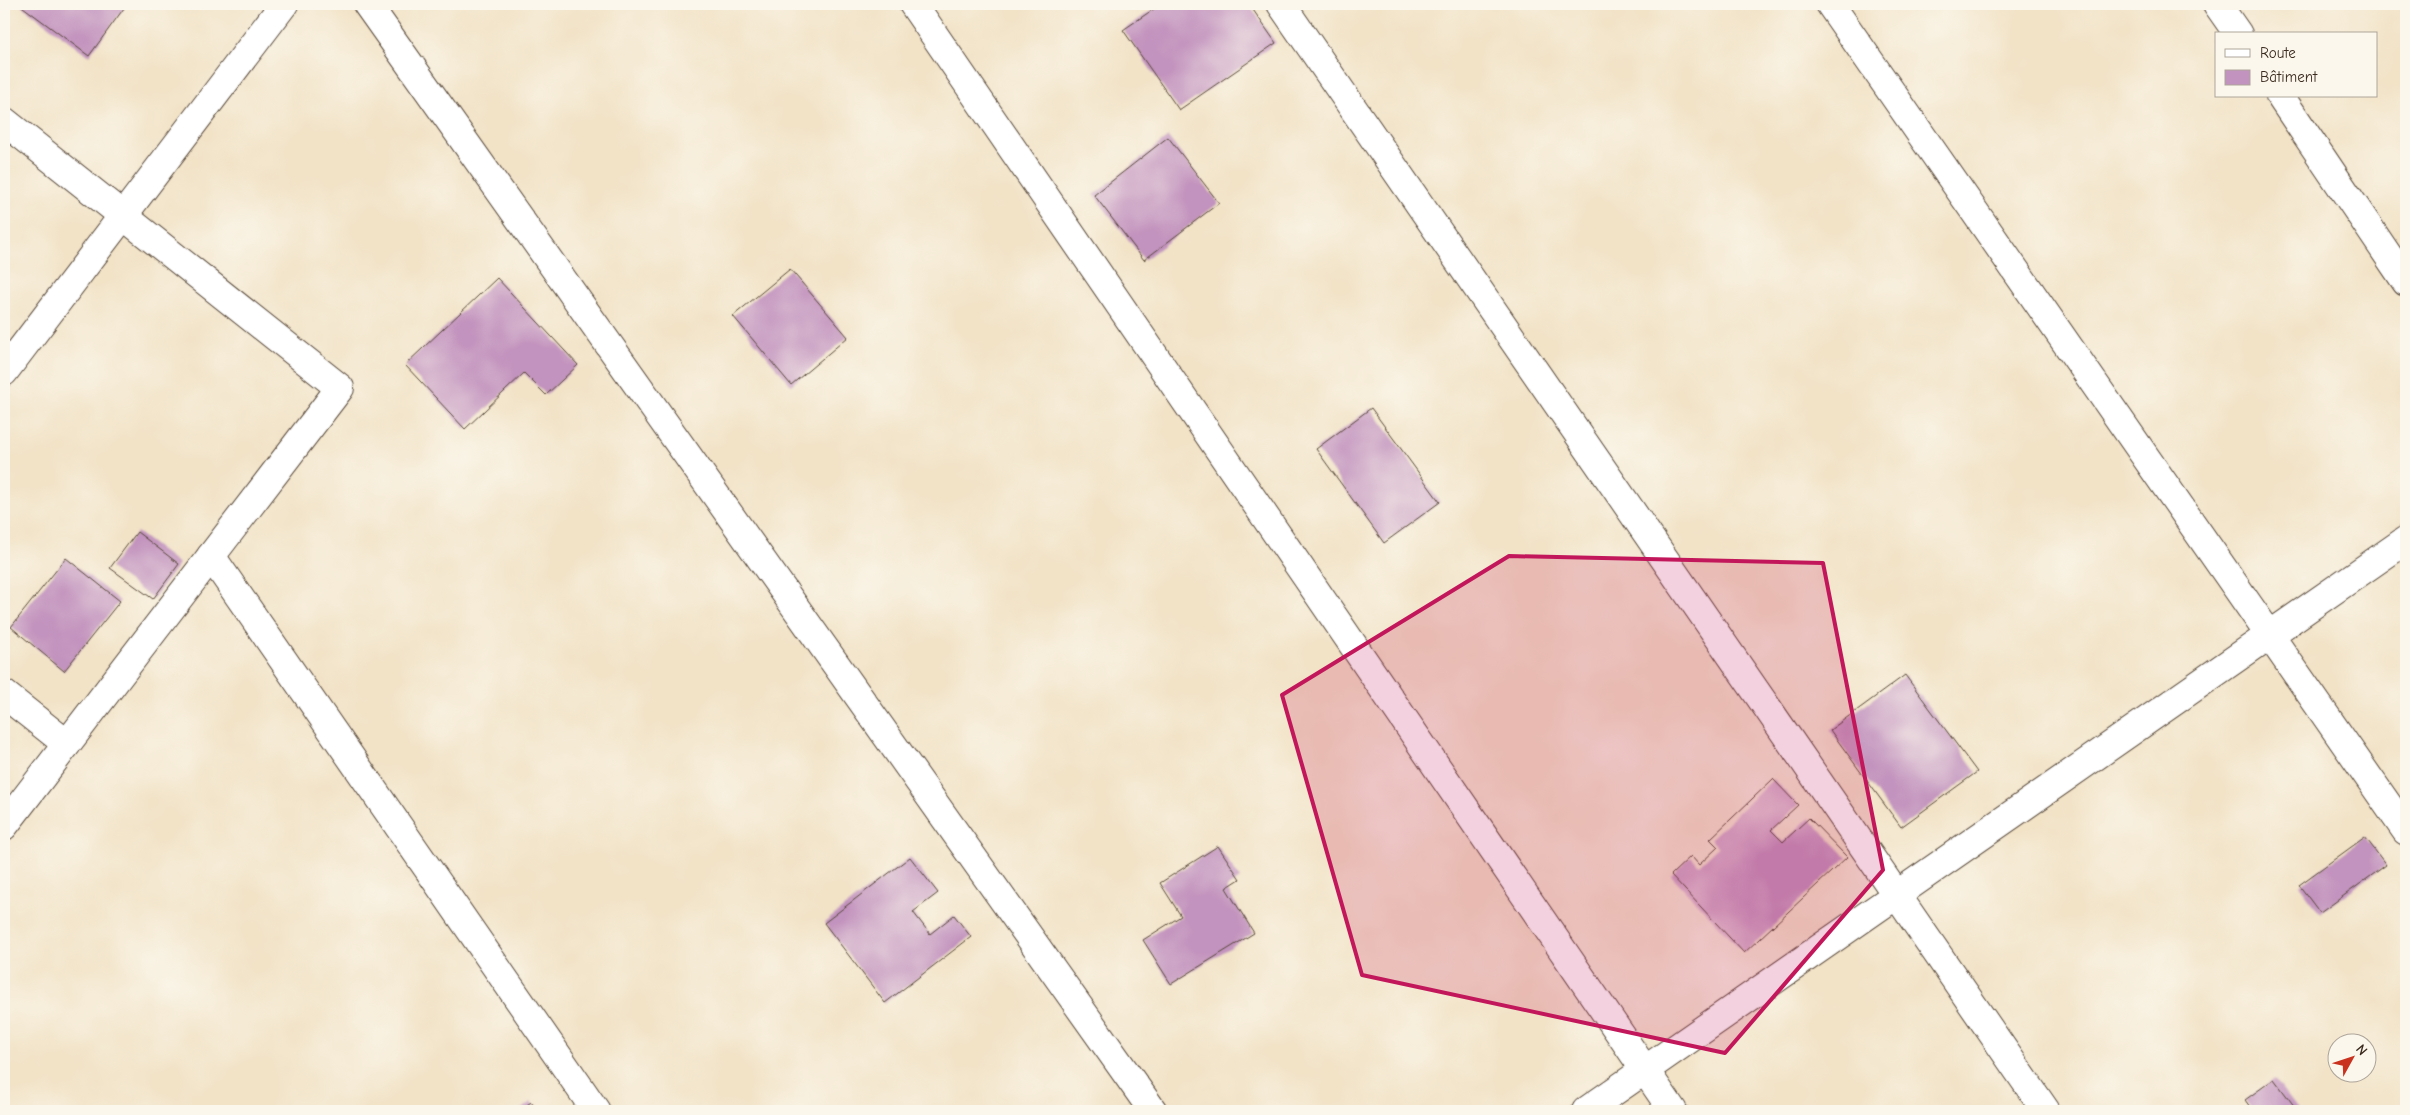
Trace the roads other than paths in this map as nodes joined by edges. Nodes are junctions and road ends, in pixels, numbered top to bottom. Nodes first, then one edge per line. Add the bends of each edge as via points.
1 (284, 4) edge
2 (367, 4) edge
3 (913, 4) edge
4 (1281, 4) edge
5 (1830, 4) edge
6 (2217, 4) edge
7 (2237, 32) edge
8 (2281, 98) edge
9 (4, 121) edge
10 (122, 216) junction
11 (2406, 282) edge
12 (4, 372) edge
13 (2406, 540) edge
14 (211, 556) junction
15 (2269, 635) junction
16 (4, 694) edge
17 (67, 744) junction
18 (4, 826) edge
19 (2406, 831) edge
20 (1897, 895) junction
21 (1645, 1071) junction
22 (596, 1111) edge
23 (1153, 1111) edge
24 (1586, 1111) edge
25 (1672, 1111) edge
26 (2046, 1111) edge

1 - 10 street
2 - 23 street
3 - 21 street
4 - 20 street
5 - 15 street
6 - 7 street
8 - 11 street
9 - 10 street
10 - 12 street
10 - 14 street via 340,388
13 - 15 street
14 - 17 street
14 - 22 street
15 - 19 street
15 - 20 street
16 - 17 street
17 - 18 street
20 - 21 street
20 - 26 street
21 - 24 street
21 - 25 street

